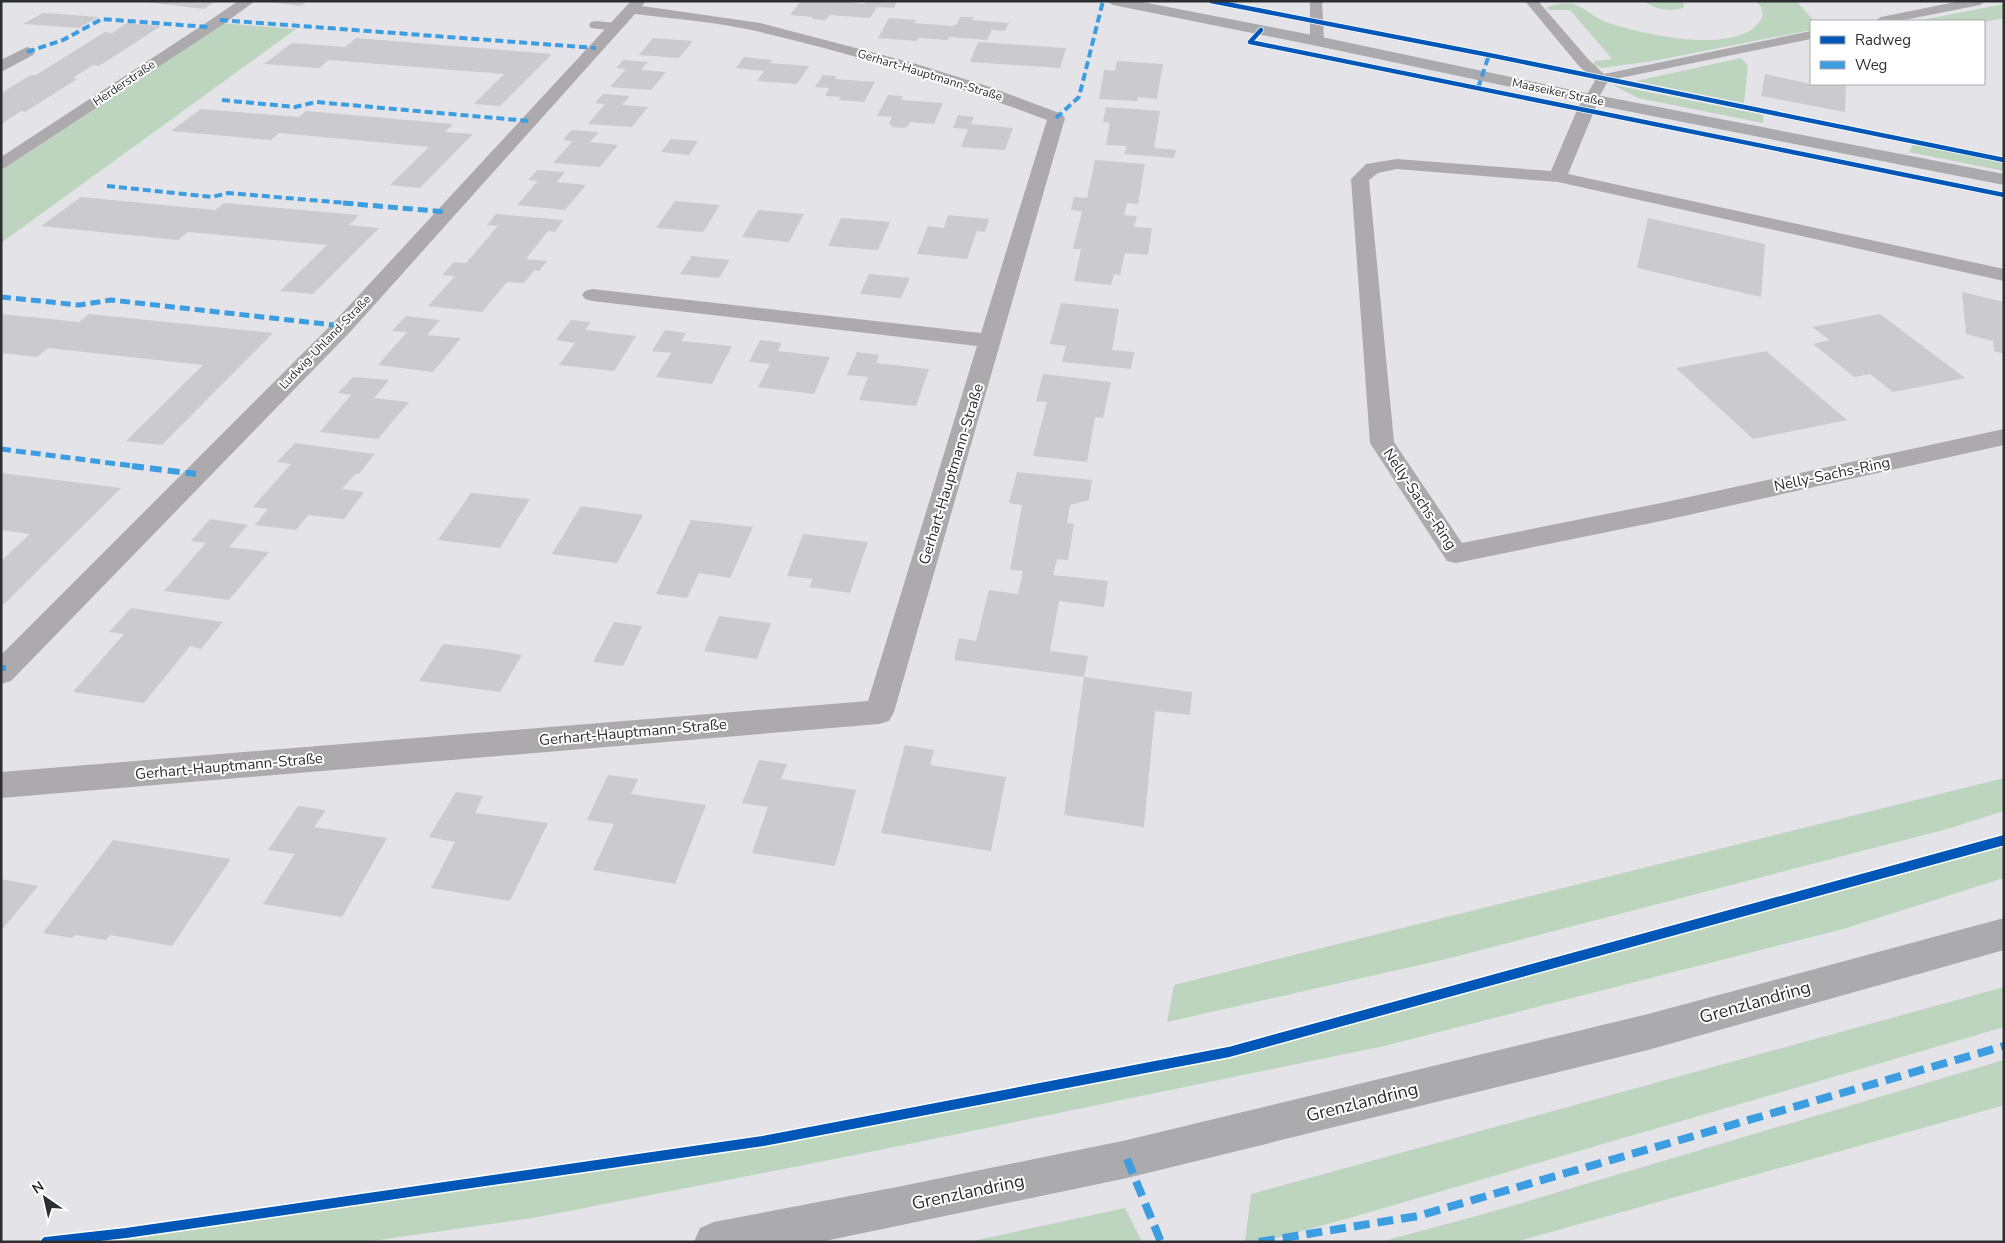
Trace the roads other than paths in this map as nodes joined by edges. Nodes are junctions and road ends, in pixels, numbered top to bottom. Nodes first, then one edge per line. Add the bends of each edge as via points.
1 (248, 1) edge
2 (1113, 1) edge
3 (1316, 1) edge
4 (1531, 1) edge
5 (1980, 1) edge
6 (621, 15) edge
7 (220, 20) joint
8 (1886, 20) edge
9 (1810, 35) edge
10 (1317, 41) junction
11 (27, 52) dead end
12 (1, 67) edge
13 (1602, 80) junction
14 (1592, 99) junction
15 (1, 164) edge
16 (1558, 177) junction
17 (2004, 180) edge
18 (2004, 275) edge
19 (592, 295) dead end
20 (991, 341) junction
21 (2004, 437) edge
22 (1, 673) edge
23 (1, 785) edge
24 (2004, 934) edge
25 (714, 1242) edge

1 - 7 street, Herderstraße
2 - 10 street, Maaseiker Straße
3 - 10 lane
4 - 13 lane, Maaseiker Straße
5 - 8 lane
6 - 20 street, Gerhart-Hauptmann-Straße via 755,26 981,89 1056,118
6 - 22 street, Ludwig-Uhland-Straße via 343,326
7 - 15 lane, Herderstraße
9 - 13 lane
10 - 14 street, Maaseiker Straße
11 - 12 street
13 - 14 lane
14 - 16 street
14 - 17 street, Maaseiker Straße
16 - 18 street, Nelly-Sachs-Ring
16 - 21 street, Nelly-Sachs-Ring via 1397,164 1372,168 1360,179 1382,443 1456,554
19 - 20 street
20 - 23 street, Gerhart-Hauptmann-Straße via 879,712
24 - 25 street, Grenzlandring via 1648,1032 1127,1159

